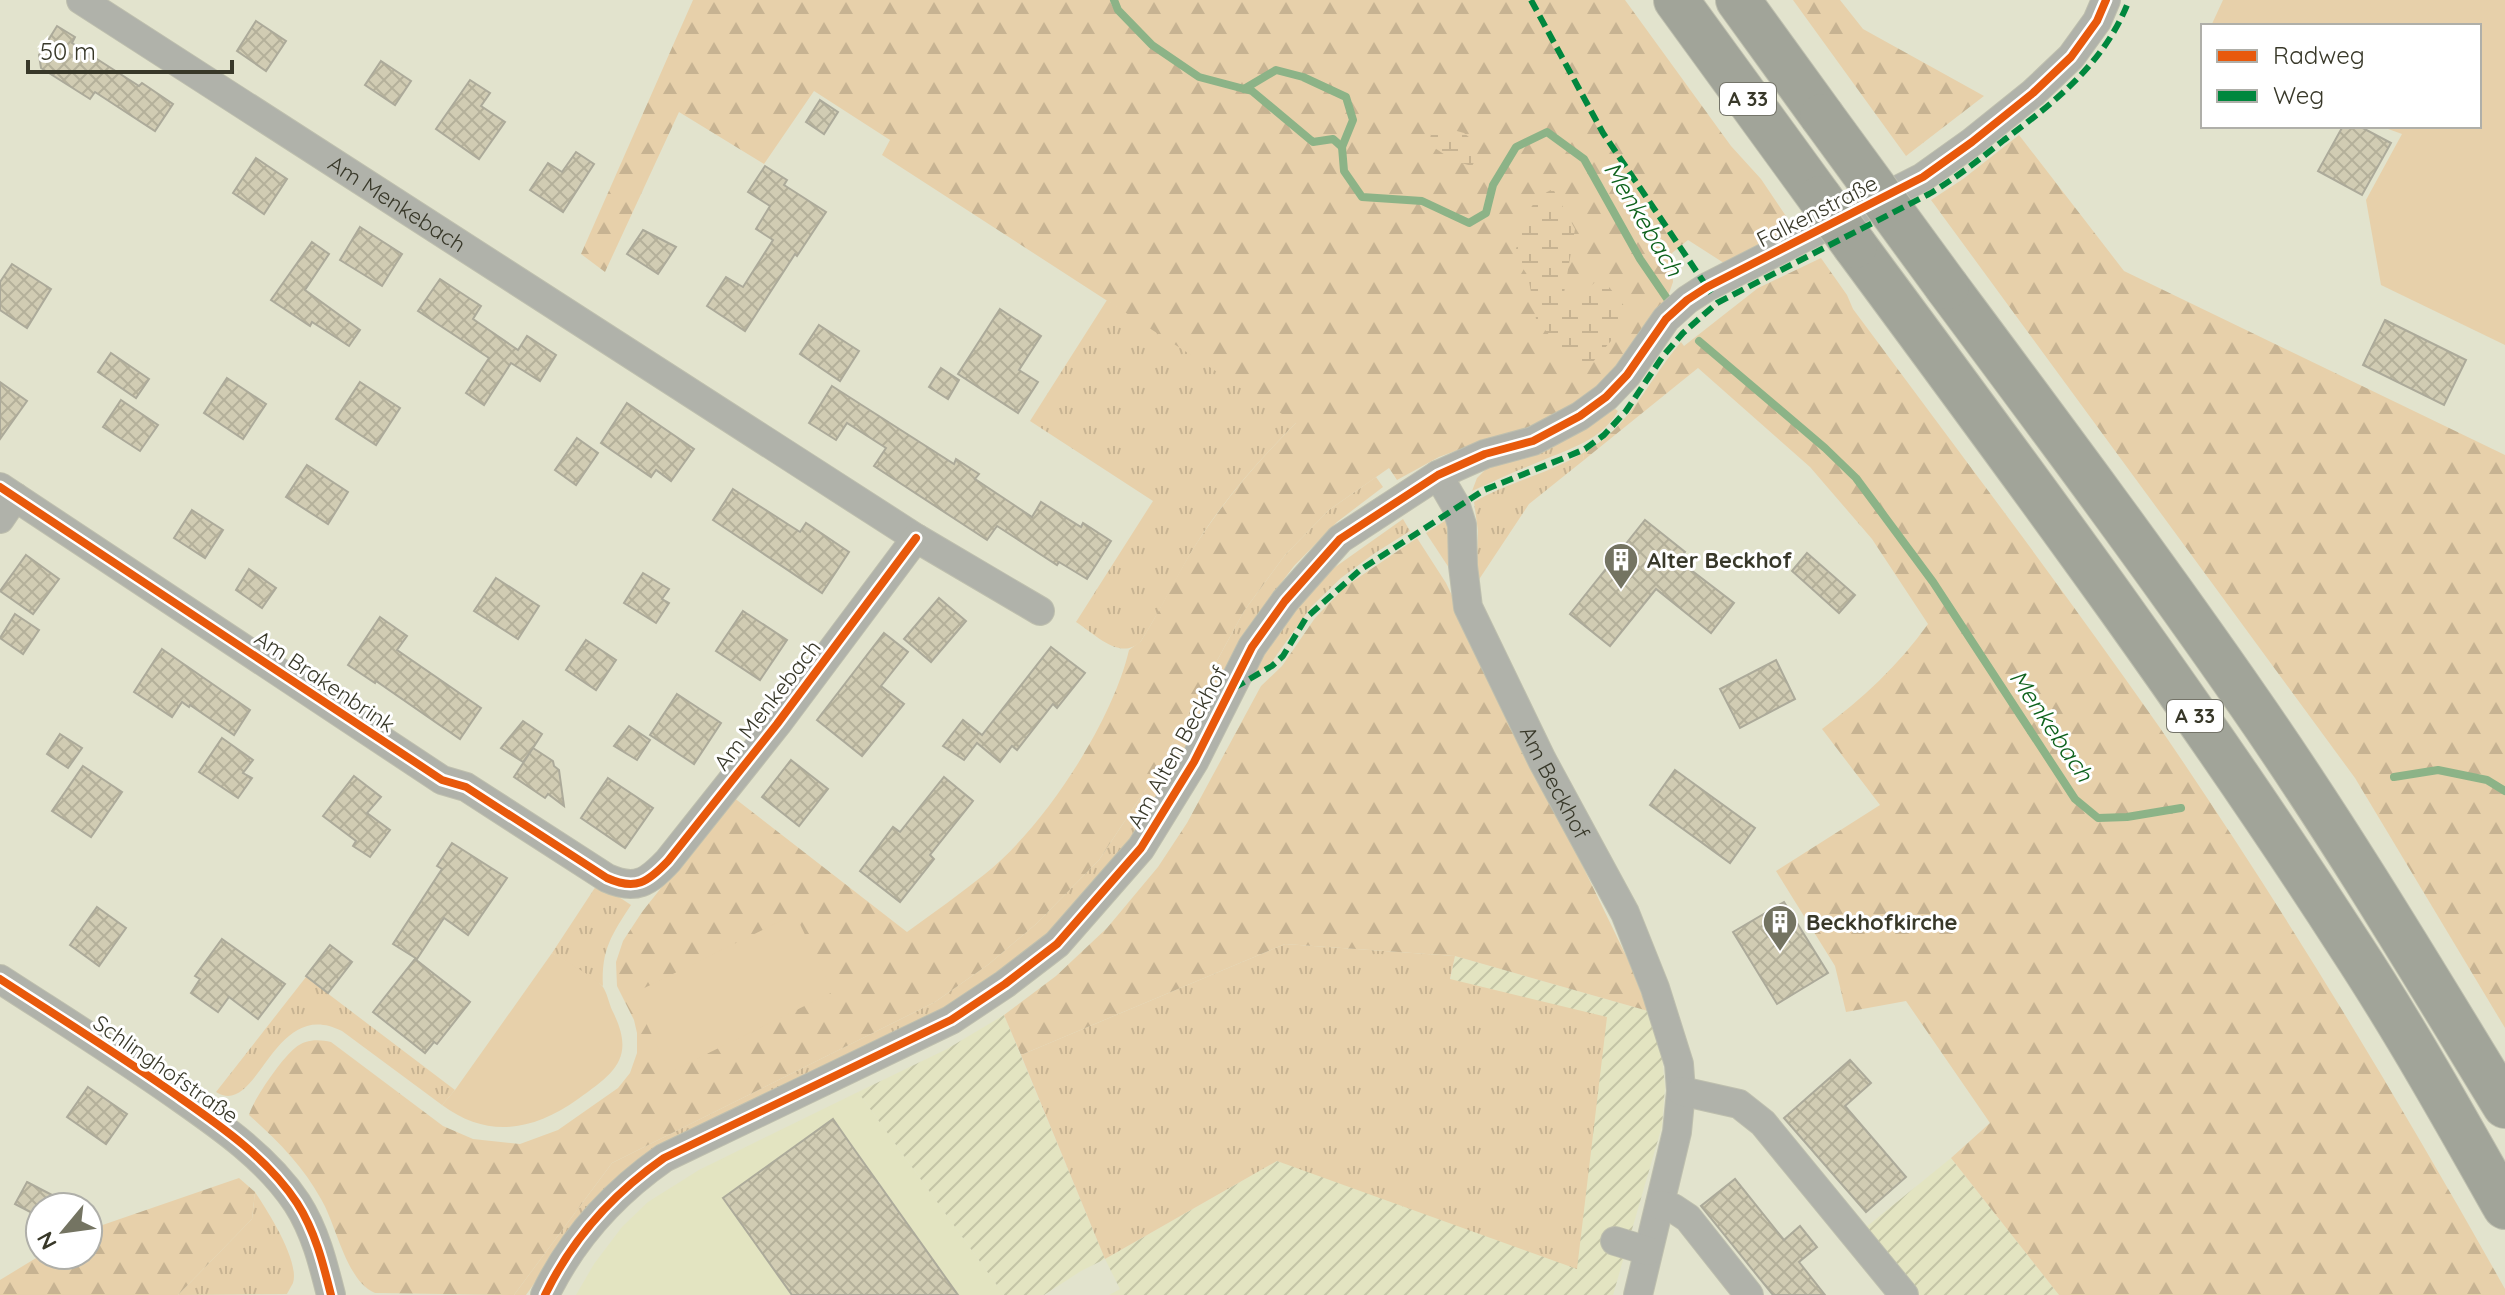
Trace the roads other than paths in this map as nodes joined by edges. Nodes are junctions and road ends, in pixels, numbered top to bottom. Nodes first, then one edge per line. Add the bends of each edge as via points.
1 (81, 0) edge
2 (1676, 0) edge
3 (1738, 0) edge
4 (2106, 0) edge
5 (1533, 441) joint
6 (1438, 475) junction
7 (5, 501) edge
8 (916, 538) junction
9 (1040, 611) dead end
10 (638, 884) joint
11 (0, 979) edge
12 (1681, 1091) junction
13 (2505, 1106) edge
14 (1660, 1205) junction
15 (2505, 1207) edge
16 (1615, 1241) dead end
17 (1648, 1251) junction
18 (331, 1295) edge
19 (545, 1295) edge
20 (1638, 1295) edge
21 (1749, 1295) edge
22 (1904, 1295) edge

1 - 8 street, Am Menkebach
2 - 15 highway, A 33, bridge via 2207,733 2352,948
3 - 13 highway, A 33, bridge via 2250,703 2376,893
4 - 5 street, Falkenstraße via 2071,57 1972,142 1923,177 1687,300 1606,397
5 - 6 street, Am Alten Beckhof
6 - 12 street, Am Beckhof via 1462,525 1468,607 1542,760 1625,913 1670,1032
6 - 19 street, Am Alten Beckhof via 1340,539 1285,601 1252,647 1194,762 1141,848 1057,944 951,1020 664,1158 611,1200 571,1250
7 - 10 street, Am Brakenbrink via 442,780 466,787 607,878
8 - 9 street, Am Menkebach
8 - 10 street, Am Menkebach via 668,861
11 - 18 street, Schlinghofstraße via 185,1101 259,1159 309,1225
12 - 14 street, Am Beckhof
12 - 22 street via 1739,1104 1763,1123
14 - 17 street, Am Beckhof
14 - 21 street via 1688,1218
16 - 17 street
17 - 20 street, Am Beckhof

